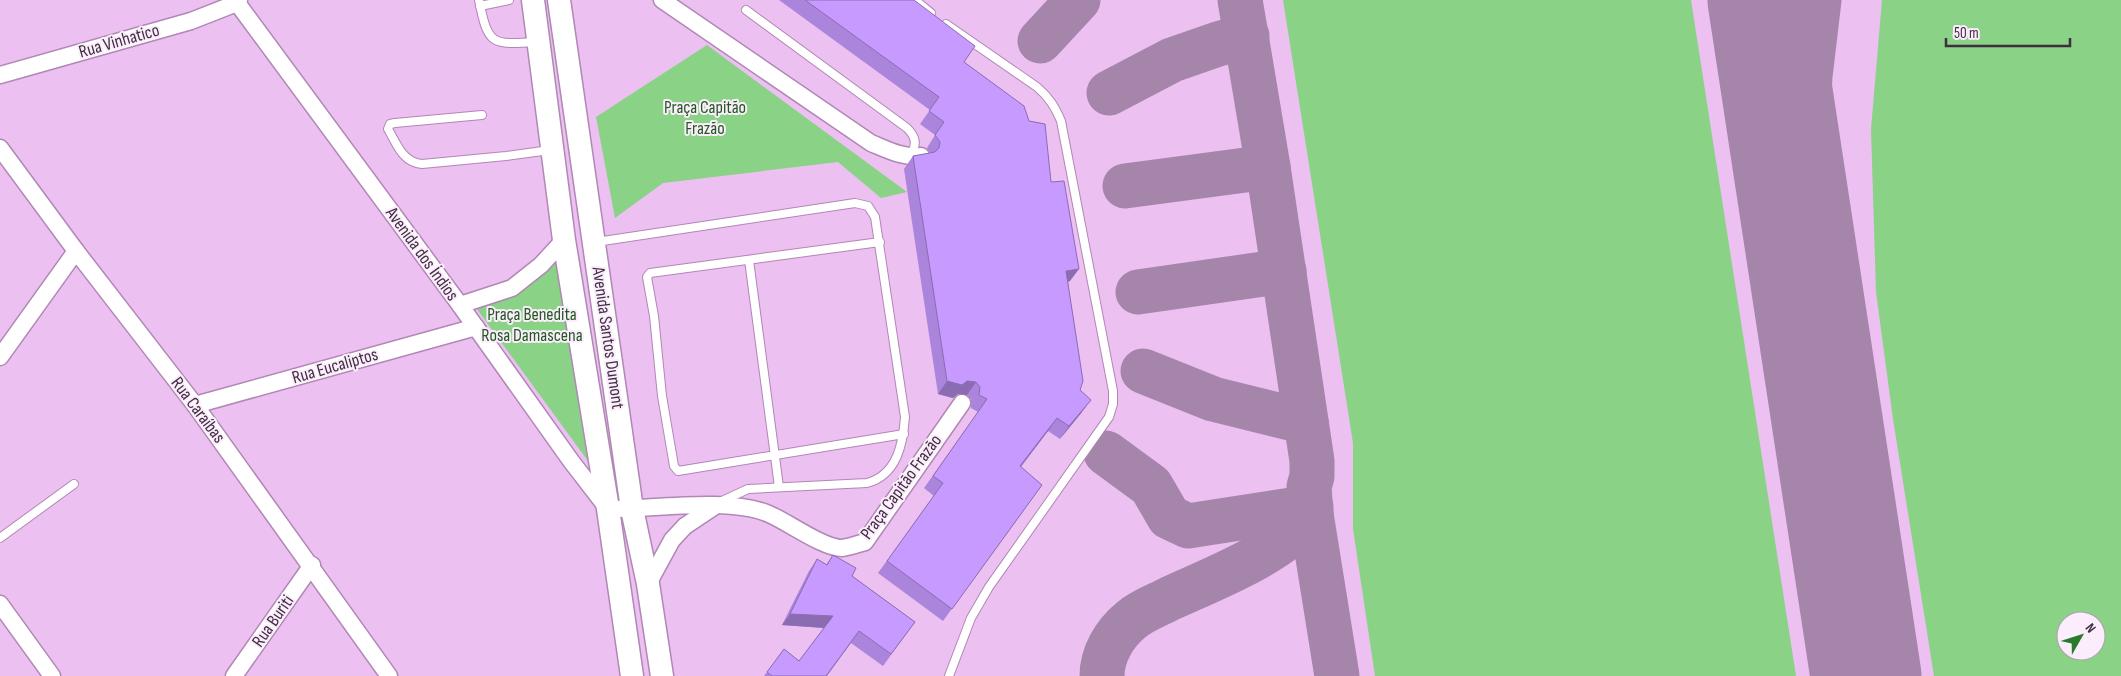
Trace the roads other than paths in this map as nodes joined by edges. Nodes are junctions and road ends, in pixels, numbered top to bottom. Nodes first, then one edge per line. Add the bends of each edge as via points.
1 (509, 0) edge
2 (662, 0) edge
3 (915, 0) edge
4 (237, 1) edge
5 (561, 1) edge
6 (479, 3) edge
7 (534, 5) edge
8 (746, 10) dead end
9 (538, 42) junction
10 (0, 75) edge
11 (482, 115) dead end
12 (0, 148) edge
13 (552, 150) junction
14 (916, 157) joint
15 (564, 240) junction
16 (880, 242) junction
17 (594, 243) junction
18 (76, 251) junction
19 (749, 260) junction
20 (460, 305) junction
21 (476, 327) junction
22 (0, 357) edge
23 (962, 403) dead end
24 (195, 405) junction
25 (904, 434) junction
26 (774, 454) junction
27 (74, 484) dead end
28 (779, 487) junction
29 (715, 506) junction
30 (608, 509) junction
31 (632, 509) junction
32 (0, 538) edge
33 (312, 566) junction
34 (648, 584) junction
35 (0, 604) edge
36 (659, 653) junction
37 (630, 667) edge
38 (52, 676) edge
39 (234, 676) edge
40 (389, 676) edge
41 (662, 676) edge
42 (949, 676) edge

1 - 6 lane
2 - 14 street via 871,144
3 - 42 lane via 1037,87 1055,108 1113,391 1109,417 970,618
4 - 10 street, Rua Vinhatico via 191,21
4 - 20 street, Avenida dos Índios
5 - 7 main road
5 - 17 main road, Avenida Santos Dumont
6 - 9 lane via 485,29 498,42
7 - 9 main road, Avenida Santos Dumont
8 - 14 lane via 907,128 914,135
9 - 13 main road, Avenida Santos Dumont
11 - 13 lane via 395,123 388,129 404,157 412,163
12 - 18 street, Rua Caraíbas
13 - 15 main road, Avenida Santos Dumont
15 - 20 street via 541,265 512,288
15 - 30 main road, Avenida Santos Dumont
16 - 17 lane via 876,217 868,206 855,204
16 - 19 lane
16 - 25 lane via 905,417
17 - 31 main road, Avenida Santos Dumont
18 - 22 street
18 - 24 street, Rua Caraíbas
19 - 26 lane
19 - 26 lane via 648,274 662,396 674,466 678,471
20 - 21 street, Avenida dos Índios
21 - 24 street, Rua Eucaliptos
21 - 30 street, Avenida dos Índios
23 - 29 street, Praça Capitão Frazão via 865,542 842,548 769,514 750,508
24 - 33 street, Rua Caraíbas
25 - 26 lane
25 - 28 lane via 894,462 878,480 855,485
26 - 28 lane
27 - 32 lane
28 - 29 lane via 748,489
29 - 31 street, Praça Capitão Frazão
29 - 34 street via 685,526 672,540
30 - 31 street, Praça Capitão Frazão
30 - 37 main road, Avenida Santos Dumont
31 - 34 main road, Avenida Santos Dumont
33 - 39 street, Rua Buriti
33 - 40 street, Rua Caraíbas
34 - 36 main road, Avenida Santos Dumont
35 - 38 street
36 - 37 main road
36 - 41 main road, Avenida Santos Dumont

